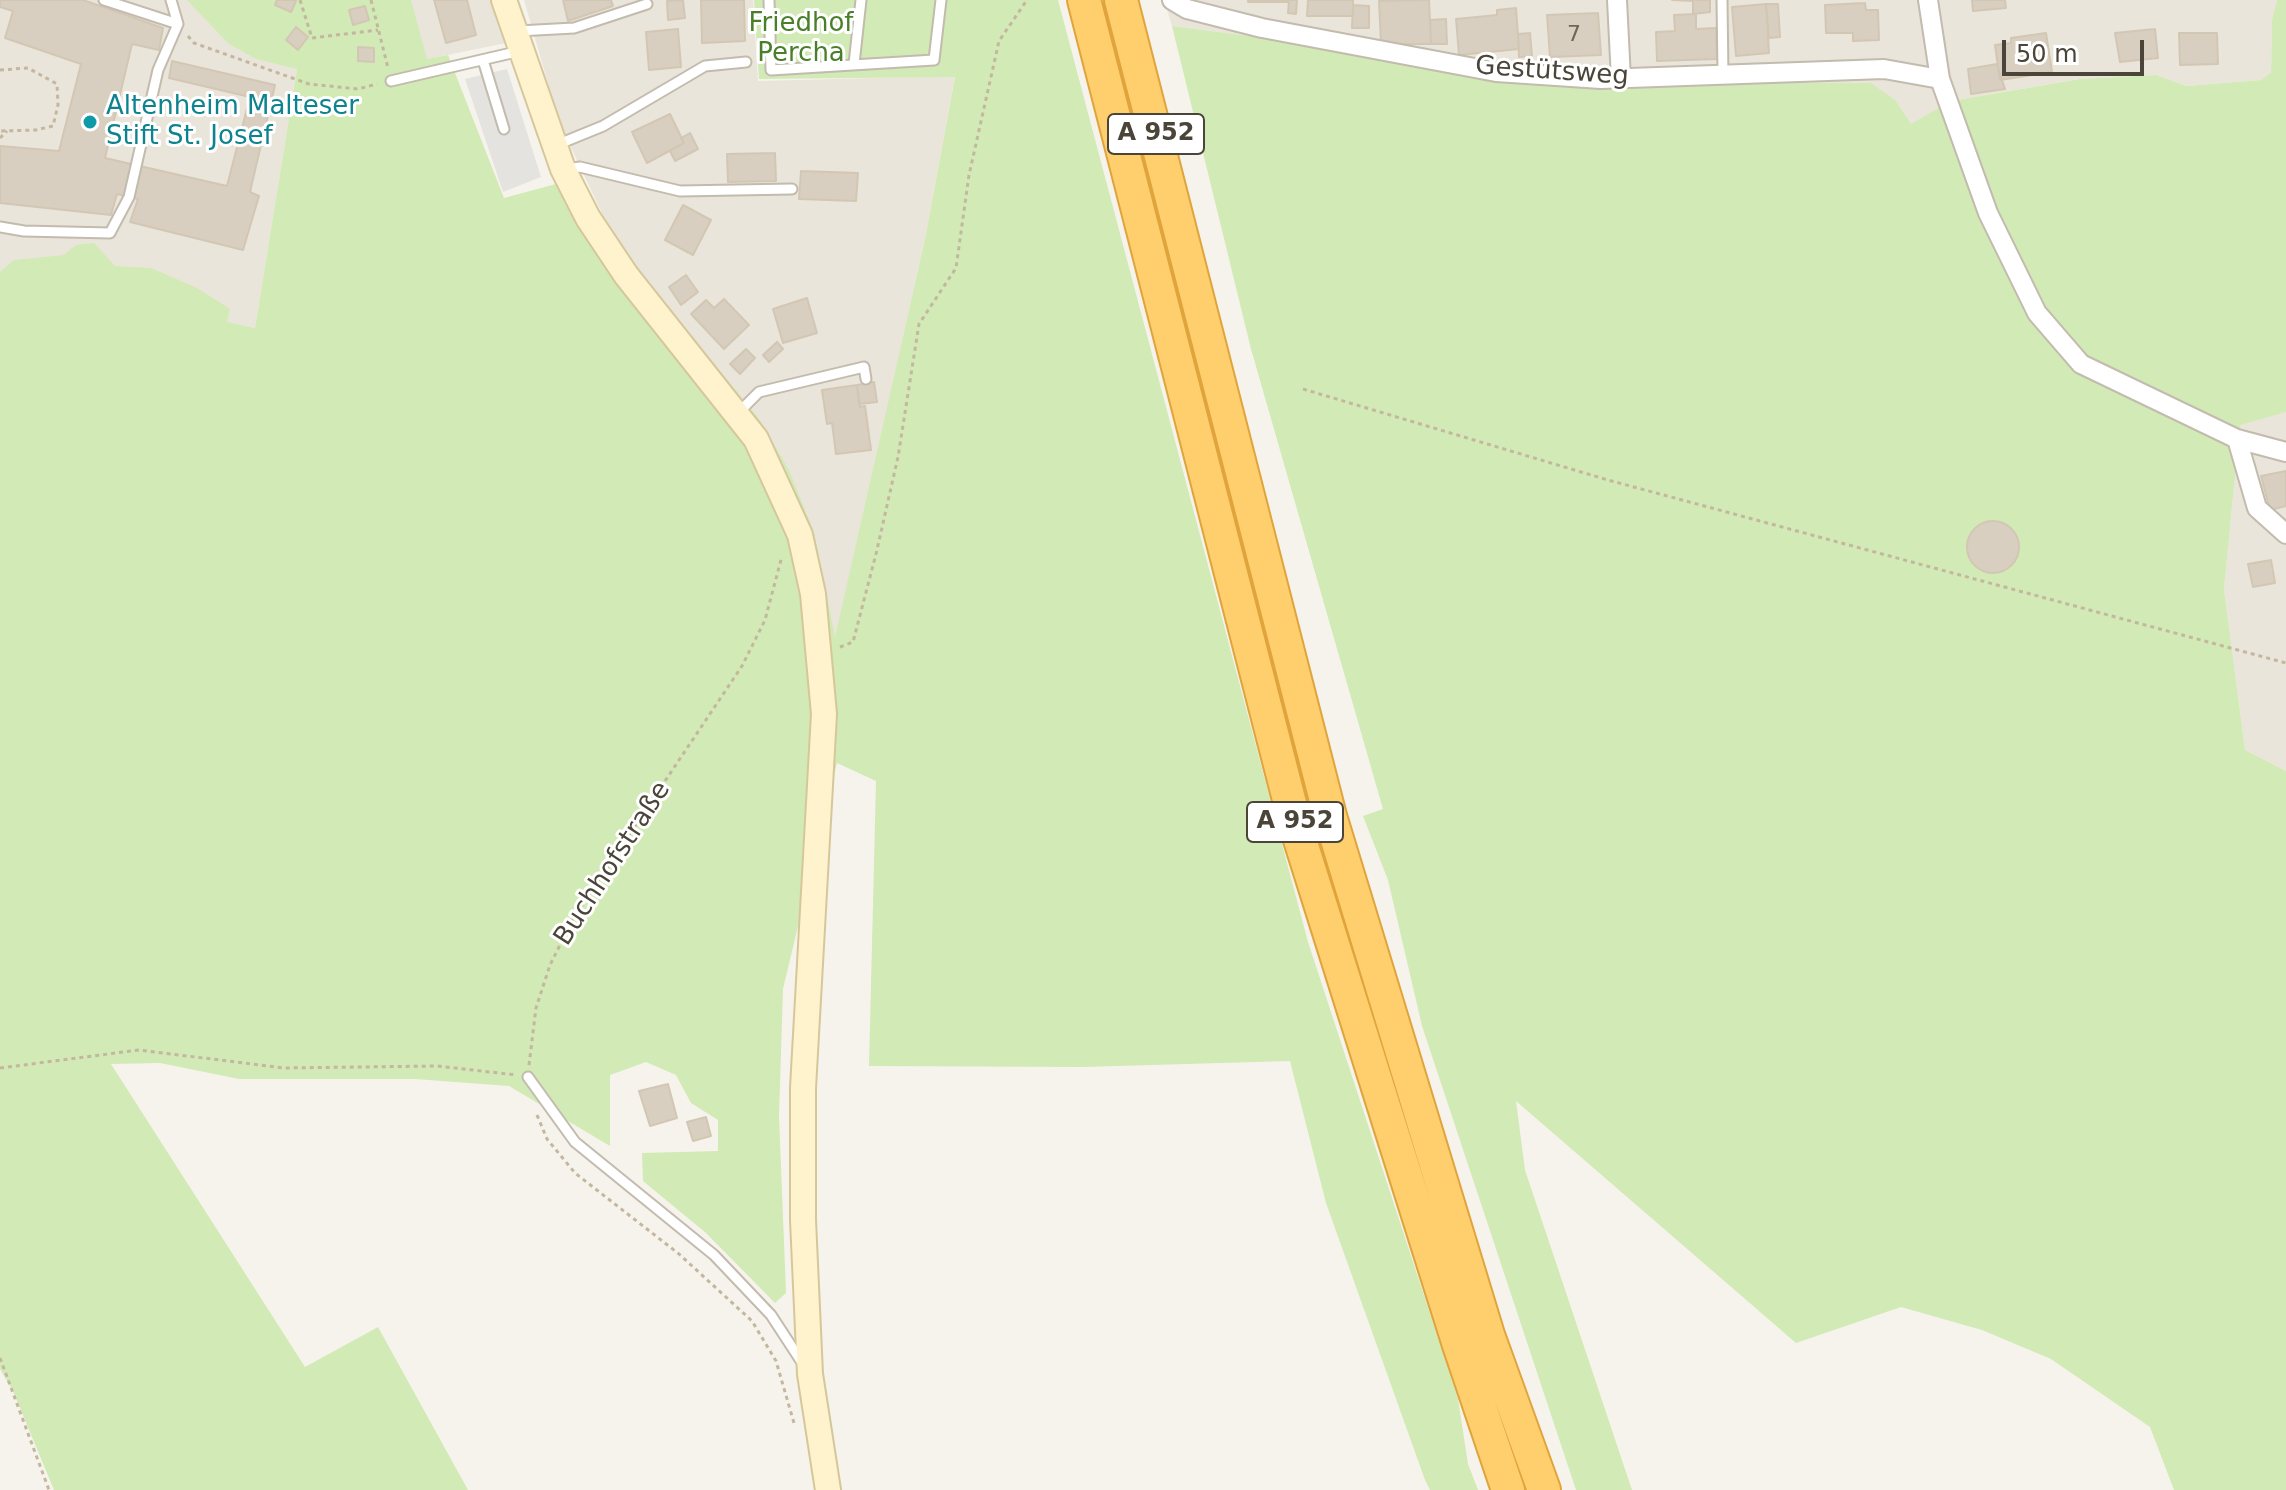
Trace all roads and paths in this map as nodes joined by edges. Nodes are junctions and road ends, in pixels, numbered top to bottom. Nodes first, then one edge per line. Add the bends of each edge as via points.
1 (104, 0) edge
2 (171, 0) edge
3 (300, 0) edge
4 (371, 0) edge
5 (504, 0) edge
6 (769, 0) edge
7 (861, 0) edge
8 (941, 0) edge
9 (1027, 0) edge
10 (1084, 0) edge
11 (1121, 0) edge
12 (1172, 0) edge
13 (1617, 0) edge
14 (1722, 0) edge
15 (1928, 0) edge
16 (647, 4) dead end
17 (178, 24) junction
18 (378, 30) junction
19 (517, 41) junction
20 (483, 60) junction
21 (746, 62) dead end
22 (854, 64) junction
23 (0, 70) edge
24 (1723, 75) junction
25 (1621, 79) junction
26 (1940, 79) junction
27 (391, 81) junction
28 (9, 129) junction
29 (504, 129) dead end
30 (0, 131) edge
31 (0, 138) edge
32 (553, 146) junction
33 (563, 169) junction
34 (792, 189) dead end
35 (0, 227) edge
36 (866, 379) dead end
37 (1303, 389) dead end
38 (737, 415) junction
39 (2237, 439) junction
40 (2286, 452) edge
41 (2286, 534) edge
42 (783, 551) dead end
43 (820, 649) junction
44 (2286, 663) edge
45 (0, 1068) edge
46 (528, 1077) junction
47 (0, 1358) edge
48 (810, 1374) junction
49 (796, 1434) dead end
50 (49, 1490) edge
51 (828, 1490) edge
52 (1508, 1490) edge
53 (1544, 1490) edge

1 - 17 lane
2 - 17 lane
3 - 18 path via 312,38
4 - 18 path
5 - 19 main road
6 - 22 lane via 771,70
7 - 22 lane
8 - 22 lane via 934,60
9 - 43 path via 999,41 969,175 956,268 919,324 898,457 853,642
10 - 52 highway, A 952 via 1296,827
11 - 53 highway, A 952 via 1330,816 1488,1335
12 - 25 street, Gestütsweg via 1187,9 1262,28 1496,72
13 - 25 street
14 - 24 lane
15 - 26 street
16 - 19 lane
17 - 27 path via 194,43 309,84 358,89
17 - 35 lane via 158,70 129,197 110,233
18 - 27 path
19 - 20 lane
19 - 32 main road
20 - 27 lane
20 - 29 lane
21 - 32 lane via 705,66 603,126
23 - 28 path via 28,68 57,84 53,126
24 - 25 street, Gestütsweg
24 - 26 street, Gestütsweg via 1884,69
26 - 39 street via 1988,213 2037,313 2081,364
28 - 30 path
28 - 31 path
32 - 33 main road
33 - 34 lane via 580,167 680,191
33 - 38 main road via 626,275
36 - 38 lane via 864,367 759,392
37 - 44 path via 1608,480
38 - 43 main road via 756,439 800,535
39 - 40 street
39 - 41 street via 2257,508
42 - 46 path, Buchhofstraße via 765,620 742,666 574,917 550,965 530,1031
43 - 48 main road via 824,714 803,1088
45 - 46 path via 139,1050 284,1068 437,1066
46 - 48 lane via 575,1142 714,1255 771,1315
46 - 49 path, Buchhofstraße via 530,1099 547,1139 575,1173 679,1254 752,1321 776,1361
47 - 50 path
48 - 51 main road

